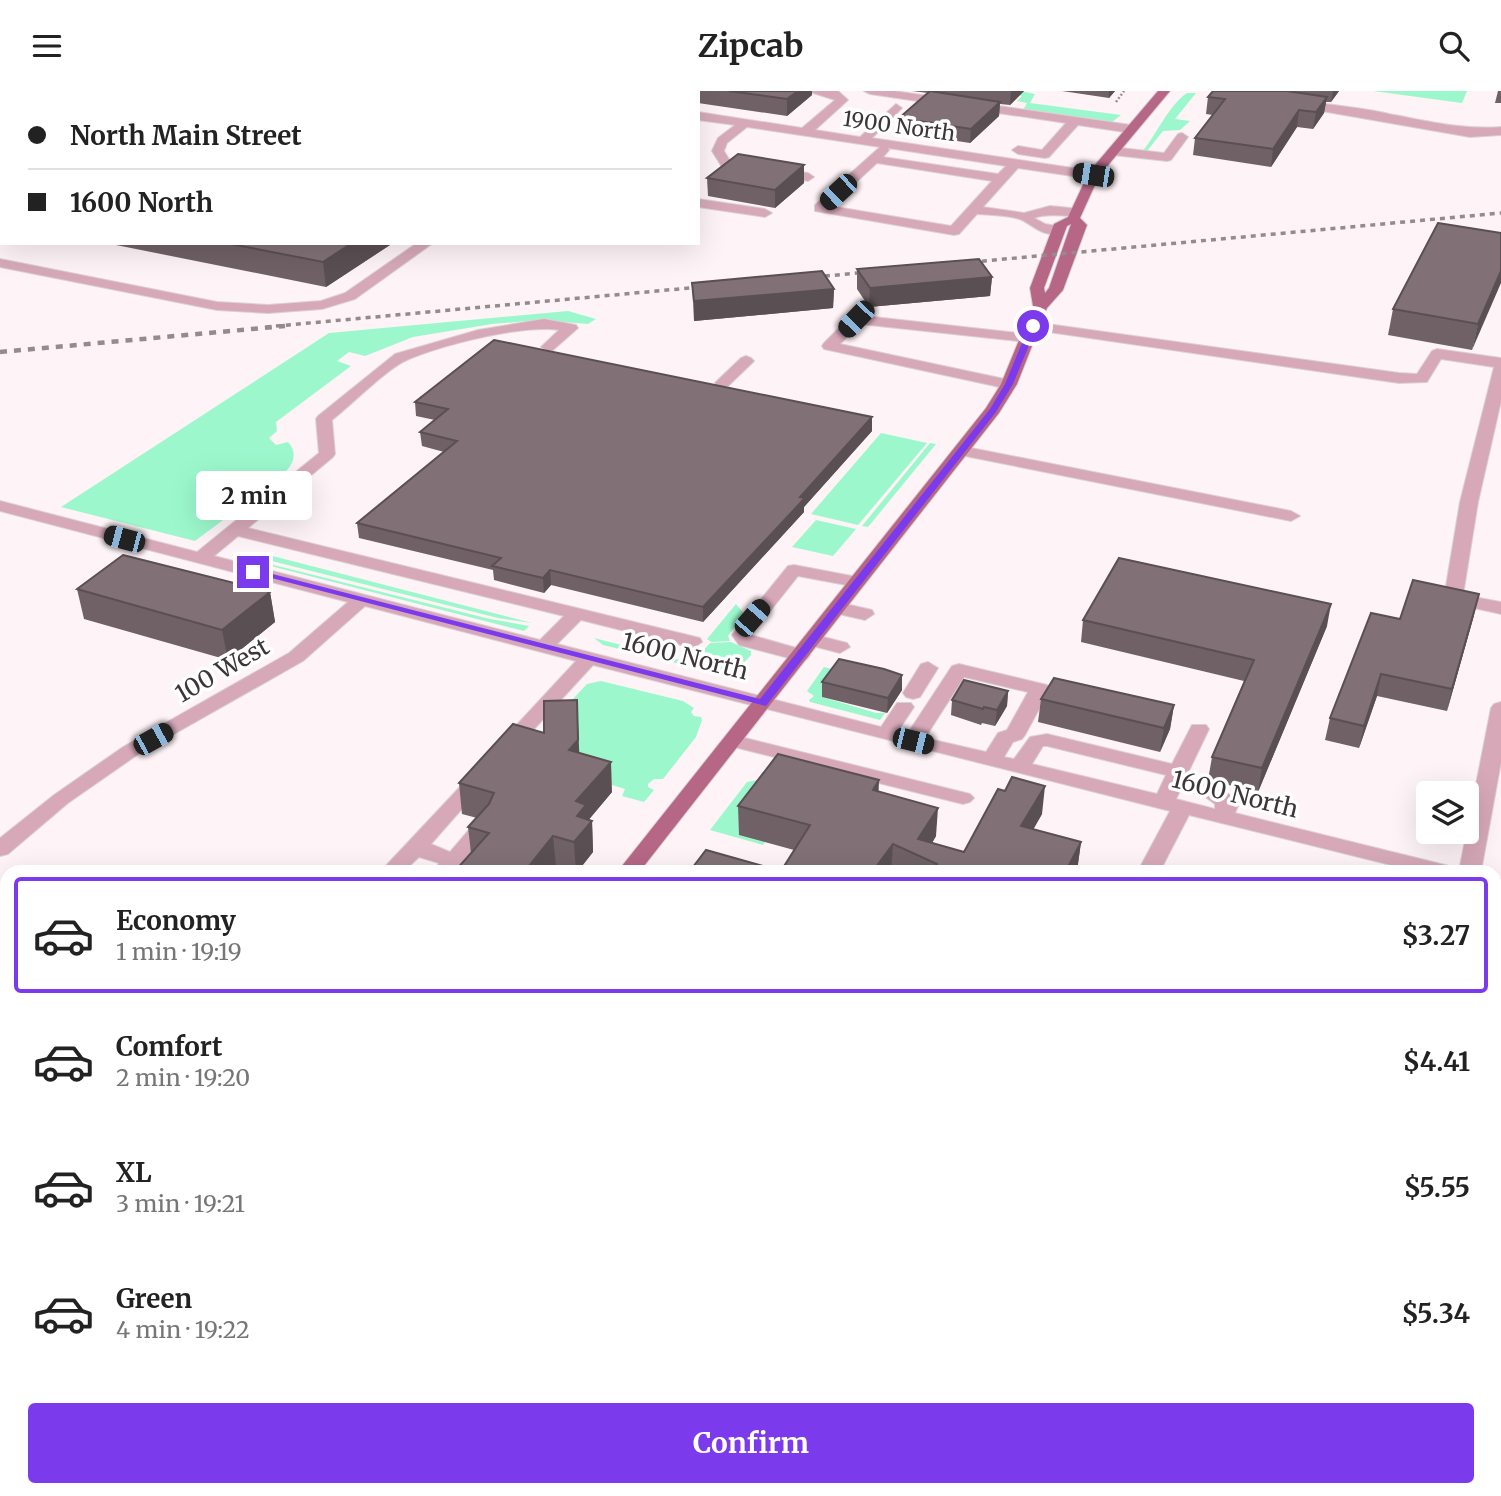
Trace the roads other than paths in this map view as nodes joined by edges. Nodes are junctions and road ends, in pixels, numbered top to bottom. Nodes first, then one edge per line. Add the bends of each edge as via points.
1 (813, 91) edge
2 (870, 91) edge
3 (1164, 91) edge
4 (1285, 102) edge
5 (896, 108) dead end
6 (700, 116) edge
7 (980, 119) edge
8 (1074, 121) junction
9 (745, 123) junction
10 (1131, 129) junction
11 (1065, 131) junction
12 (1501, 131) edge
13 (805, 132) junction
14 (1182, 137) dead end
15 (864, 141) junction
16 (967, 142) edge
17 (890, 144) junction
18 (1006, 148) dead end
19 (1113, 151) junction
20 (954, 154) junction
21 (874, 159) junction
22 (1015, 163) junction
23 (1093, 175) junction
24 (808, 177) dead end
25 (1001, 178) junction
26 (700, 203) edge
27 (973, 209) junction
28 (765, 213) dead end
29 (1074, 216) junction
30 (1026, 217) junction
31 (1058, 230) junction
32 (423, 245) edge
33 (0, 263) edge
34 (1040, 306) junction
35 (1030, 332) junction
36 (548, 348) edge
37 (746, 361) dead end
38 (1501, 365) edge
39 (723, 383) dead end
40 (1009, 384) junction
41 (961, 451) junction
42 (0, 506) edge
43 (21, 511) junction
44 (1291, 516) dead end
45 (0, 525) edge
46 (235, 530) junction
47 (199, 559) junction
48 (857, 582) junction
49 (361, 600) junction
50 (837, 608) junction
51 (1501, 608) edge
52 (577, 614) junction
53 (865, 614) dead end
54 (693, 642) dead end
55 (545, 646) junction
56 (840, 647) dead end
57 (806, 648) junction
58 (589, 658) junction
59 (928, 668) dead end
60 (762, 703) junction
61 (1501, 708) edge
62 (1199, 729) dead end
63 (886, 734) junction
64 (733, 741) junction
65 (913, 741) junction
66 (992, 760) junction
67 (1020, 767) junction
68 (1177, 776) junction
69 (962, 798) dead end
70 (1173, 806) junction
71 (1222, 818) junction
72 (482, 829) edge
73 (418, 845) junction
74 (0, 849) edge
75 (398, 865) edge
76 (447, 865) edge
77 (450, 865) edge
78 (634, 865) edge
79 (1151, 865) edge
80 (1416, 865) edge
81 (1471, 865) edge

1 - 13 street via 836,94 842,100
2 - 8 street
3 - 10 main road
4 - 12 street via 1470,133
5 - 15 street
6 - 9 street, 1900 North
7 - 11 street
8 - 10 street
8 - 11 street
9 - 13 street, 1900 North
9 - 24 street via 722,141 718,151 723,170
10 - 19 main road
11 - 18 street via 1045,154
13 - 15 street, 1900 North
14 - 19 street via 1167,157
15 - 17 street, 1900 North
16 - 20 street
17 - 20 street, 1900 North
17 - 21 street
19 - 23 main road
20 - 22 street, 1900 North
21 - 25 street
21 - 27 street via 820,208 954,230
22 - 23 street, 1900 North
22 - 25 street
23 - 29 main road
25 - 27 street
26 - 28 street
27 - 30 street
29 - 30 street via 1052,209
29 - 31 main road
29 - 34 main road via 1080,225 1056,290
30 - 31 street via 1042,229
31 - 34 main road via 1037,288
32 - 33 street via 350,296 322,305 268,309 216,306
34 - 35 main road
35 - 38 street via 1399,378 1422,379 1437,354
35 - 40 main road
35 - 40 street via 856,319 829,347
36 - 46 street via 571,328 544,323 478,334 400,357 324,419 327,454
37 - 39 street
38 - 51 street via 1469,502 1453,598
40 - 41 main road
41 - 44 street
41 - 48 main road
42 - 43 street, 1600 North
43 - 45 street
43 - 47 street, 1600 North
46 - 47 street
46 - 52 street
47 - 49 street, 1600 North
48 - 50 main road
48 - 57 street via 794,570 741,635 746,641
49 - 55 street, 1600 North
49 - 74 street, 100 West via 296,657 130,751
50 - 53 street
50 - 57 main road
52 - 54 street
52 - 55 street
55 - 58 street, 1600 North
56 - 57 street
57 - 60 main road
58 - 60 street, 1600 North
58 - 73 street
59 - 63 street
60 - 63 street, 1600 North
60 - 64 main road
61 - 81 street
62 - 68 street
63 - 65 street, 1600 North
64 - 69 street
64 - 78 main road
65 - 66 street, 1600 North
65 - 66 street via 959,670 1040,689 1015,735 1005,737
66 - 67 street, 1600 North
67 - 68 street via 1037,741 1047,740
67 - 70 street, 1600 North
68 - 70 street
68 - 71 street via 1222,797 1227,806
70 - 71 street, 1600 North
70 - 79 street
71 - 80 street, 1600 North
72 - 77 street
73 - 75 street
73 - 76 street

